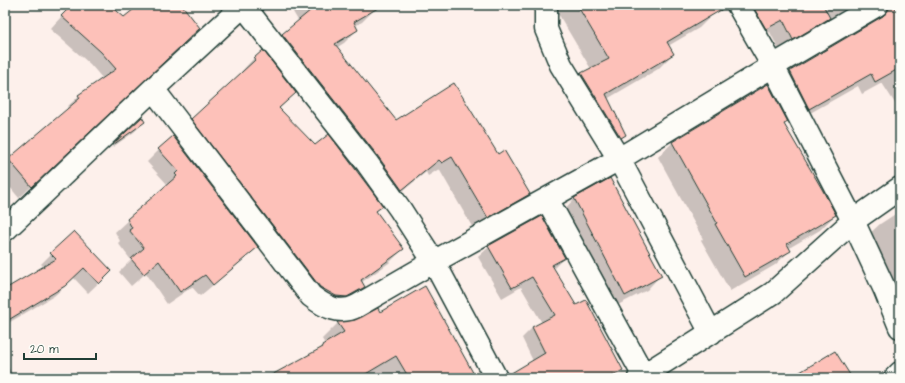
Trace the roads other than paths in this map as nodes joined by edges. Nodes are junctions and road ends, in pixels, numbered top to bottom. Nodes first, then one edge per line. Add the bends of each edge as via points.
1 (244, 5) edge
2 (546, 5) edge
3 (738, 5) edge
4 (877, 5) edge
5 (773, 66) junction
6 (153, 89) junction
7 (619, 160) junction
8 (900, 188) edge
9 (547, 199) junction
10 (853, 221) junction
11 (5, 230) edge
12 (434, 262) junction
13 (900, 327) edge
14 (711, 333) junction
15 (900, 373) edge
16 (643, 377) edge
17 (496, 378) edge
18 (894, 378) edge

1 - 6 street
1 - 12 street via 367,163
2 - 7 street via 546,29 561,64
3 - 5 street
4 - 5 street
5 - 7 street
5 - 10 street
6 - 11 street
6 - 12 street via 312,296 326,306 338,310 351,309
7 - 9 street
7 - 14 street
8 - 10 street
9 - 12 street
9 - 16 street
10 - 13 street
10 - 14 street via 773,293
12 - 17 street
14 - 16 street
15 - 18 street

